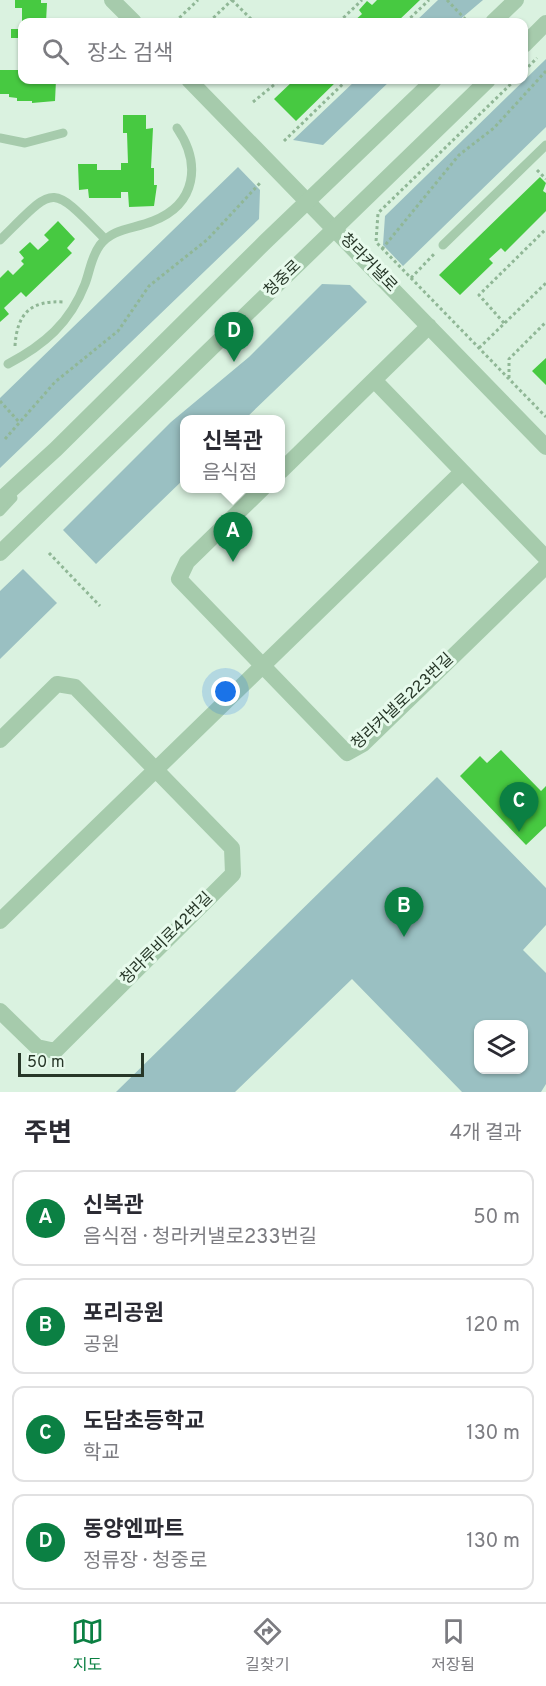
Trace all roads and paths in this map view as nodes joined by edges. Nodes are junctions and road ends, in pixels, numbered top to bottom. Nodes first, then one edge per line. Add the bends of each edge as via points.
1 (112, 0) edge
2 (198, 0) edge
3 (232, 0) edge
4 (362, 0) edge
5 (429, 0) edge
6 (447, 0) edge
7 (516, 0) edge
8 (130, 18) edge
9 (179, 18) edge
10 (213, 18) edge
11 (250, 18) edge
12 (343, 18) edge
13 (410, 18) edge
14 (464, 18) edge
15 (497, 18) edge
16 (546, 23) edge
17 (528, 41) edge
18 (538, 56) dead end
19 (528, 67) edge
20 (546, 71) edge
21 (193, 84) edge
22 (275, 84) edge
23 (343, 84) edge
24 (430, 84) edge
25 (484, 84) edge
26 (253, 102) dead end
27 (177, 128) dead end
28 (63, 133) dead end
29 (0, 138) edge
30 (284, 141) dead end
31 (546, 144) edge
32 (260, 183) dead end
33 (309, 202) junction
34 (335, 229) junction
35 (546, 229) edge
36 (1, 238) edge
37 (105, 239) junction
38 (443, 245) joint
39 (382, 249) dead end
40 (411, 278) dead end
41 (546, 283) edge
42 (76, 304) junction
43 (546, 322) edge
44 (504, 323) junction
45 (429, 326) junction
46 (479, 348) dead end
47 (12, 362) joint
48 (509, 379) dead end
49 (374, 380) junction
50 (0, 401) edge
51 (19, 423) junction
52 (5, 439) dead end
53 (546, 447) edge
54 (56, 449) junction
55 (285, 467) edge
56 (462, 472) junction
57 (258, 493) edge
58 (0, 500) edge
59 (0, 512) edge
60 (4, 547) edge
61 (49, 553) dead end
62 (546, 558) edge
63 (546, 566) edge
64 (100, 606) dead end
65 (262, 664) junction
66 (0, 740) edge
67 (156, 769) junction
68 (0, 921) edge
69 (0, 1011) edge

1 - 8 street
2 - 9 path
3 - 10 path
3 - 11 path
4 - 12 path
5 - 13 path
6 - 14 path
7 - 15 street
16 - 17 street
18 - 19 path
20 - 39 path via 494,128 459,155
21 - 33 street, 청라커낼로
22 - 26 path
23 - 30 path
24 - 33 street
25 - 34 street, 청중로
27 - 37 lane via 192,163 192,179 184,196 152,222
28 - 29 lane via 26,143
31 - 38 lane
32 - 51 path via 208,239 149,286 118,331 55,382
33 - 34 street, 청라커낼로
33 - 54 street
34 - 45 street, 청라커낼로
34 - 60 street, 청중로
35 - 44 path via 479,295
36 - 37 lane via 37,203 60,197
37 - 42 lane via 94,255
38 - 40 path
41 - 44 path
42 - 47 lane via 55,333
42 - 47 path via 43,303 26,312 16,329
43 - 48 path via 509,359
44 - 46 path
45 - 49 street
45 - 53 street, 청라커낼로
49 - 55 street
49 - 56 street
50 - 51 path
51 - 52 path
54 - 58 street
54 - 59 lane
56 - 62 street
56 - 65 street
57 - 65 street via 187,561 178,579
61 - 64 path
63 - 65 street, 청라커낼로223번길 via 363,744 348,753
65 - 67 street
66 - 67 street, 청라루비로42번길 via 57,684 75,687
67 - 68 street
67 - 69 street, 청라루비로42번길 via 232,848 232,874 55,1051 37,1047

